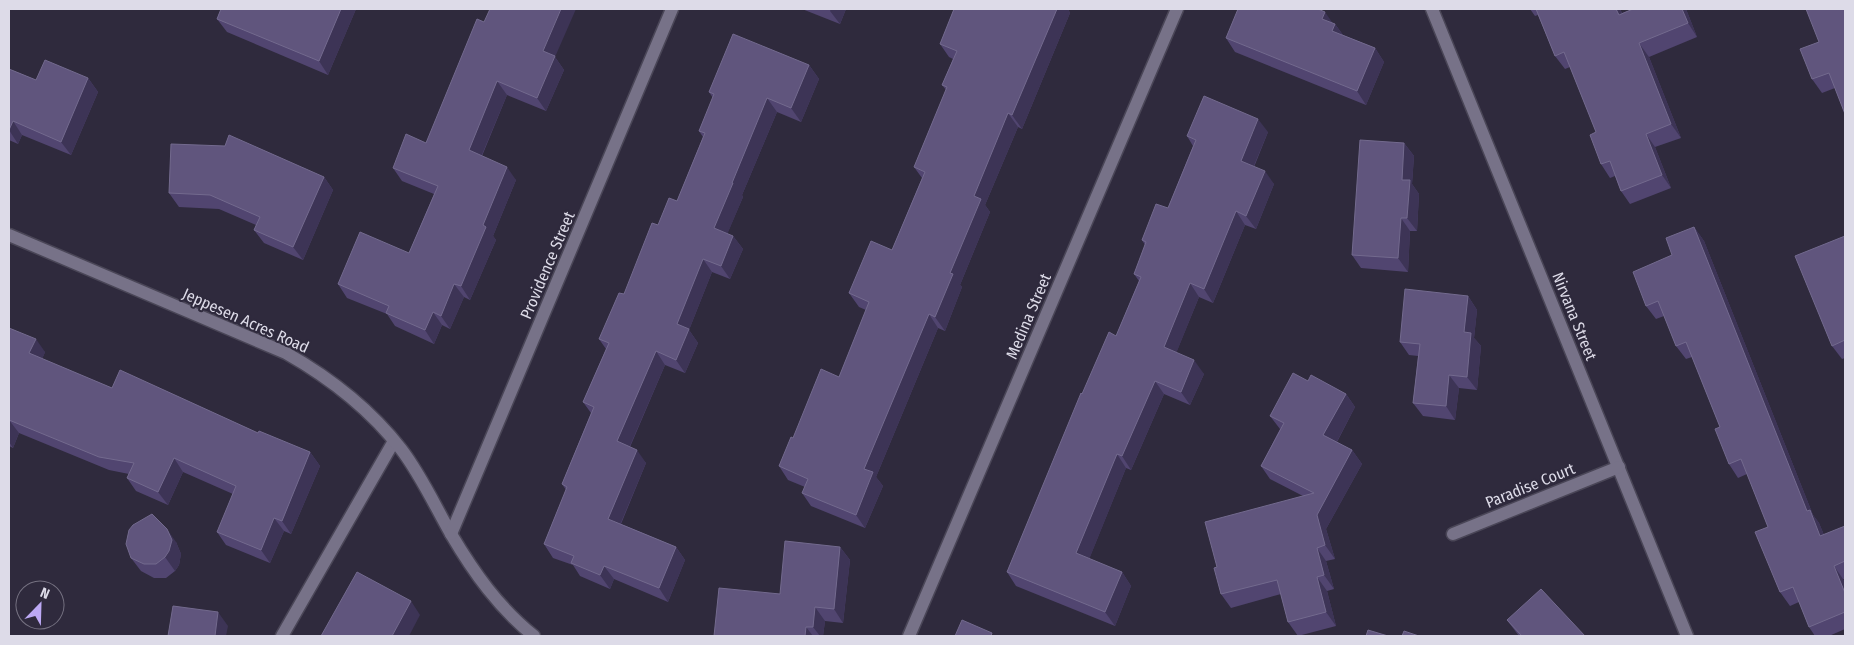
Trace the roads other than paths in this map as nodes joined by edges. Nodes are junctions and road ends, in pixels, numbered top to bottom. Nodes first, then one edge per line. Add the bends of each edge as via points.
1 (672, 9) edge
2 (1177, 9) edge
3 (1432, 9) edge
4 (9, 235) edge
5 (394, 441) junction
6 (1619, 467) junction
7 (451, 534) junction
8 (1453, 534) dead end
9 (282, 636) edge
10 (534, 636) edge
11 (909, 636) edge
12 (1686, 636) edge

1 - 7 street, Providence Street
2 - 11 street, Medina Street
3 - 6 street, Nirvana Street
4 - 5 street, Jeppesen Acres Road via 286,353 313,368 351,397 376,419
5 - 7 street, Jeppesen Acres Road via 418,474
5 - 9 street
6 - 8 street, Paradise Court
6 - 12 street, Nirvana Street
7 - 10 street, Jeppesen Acres Road via 497,601

